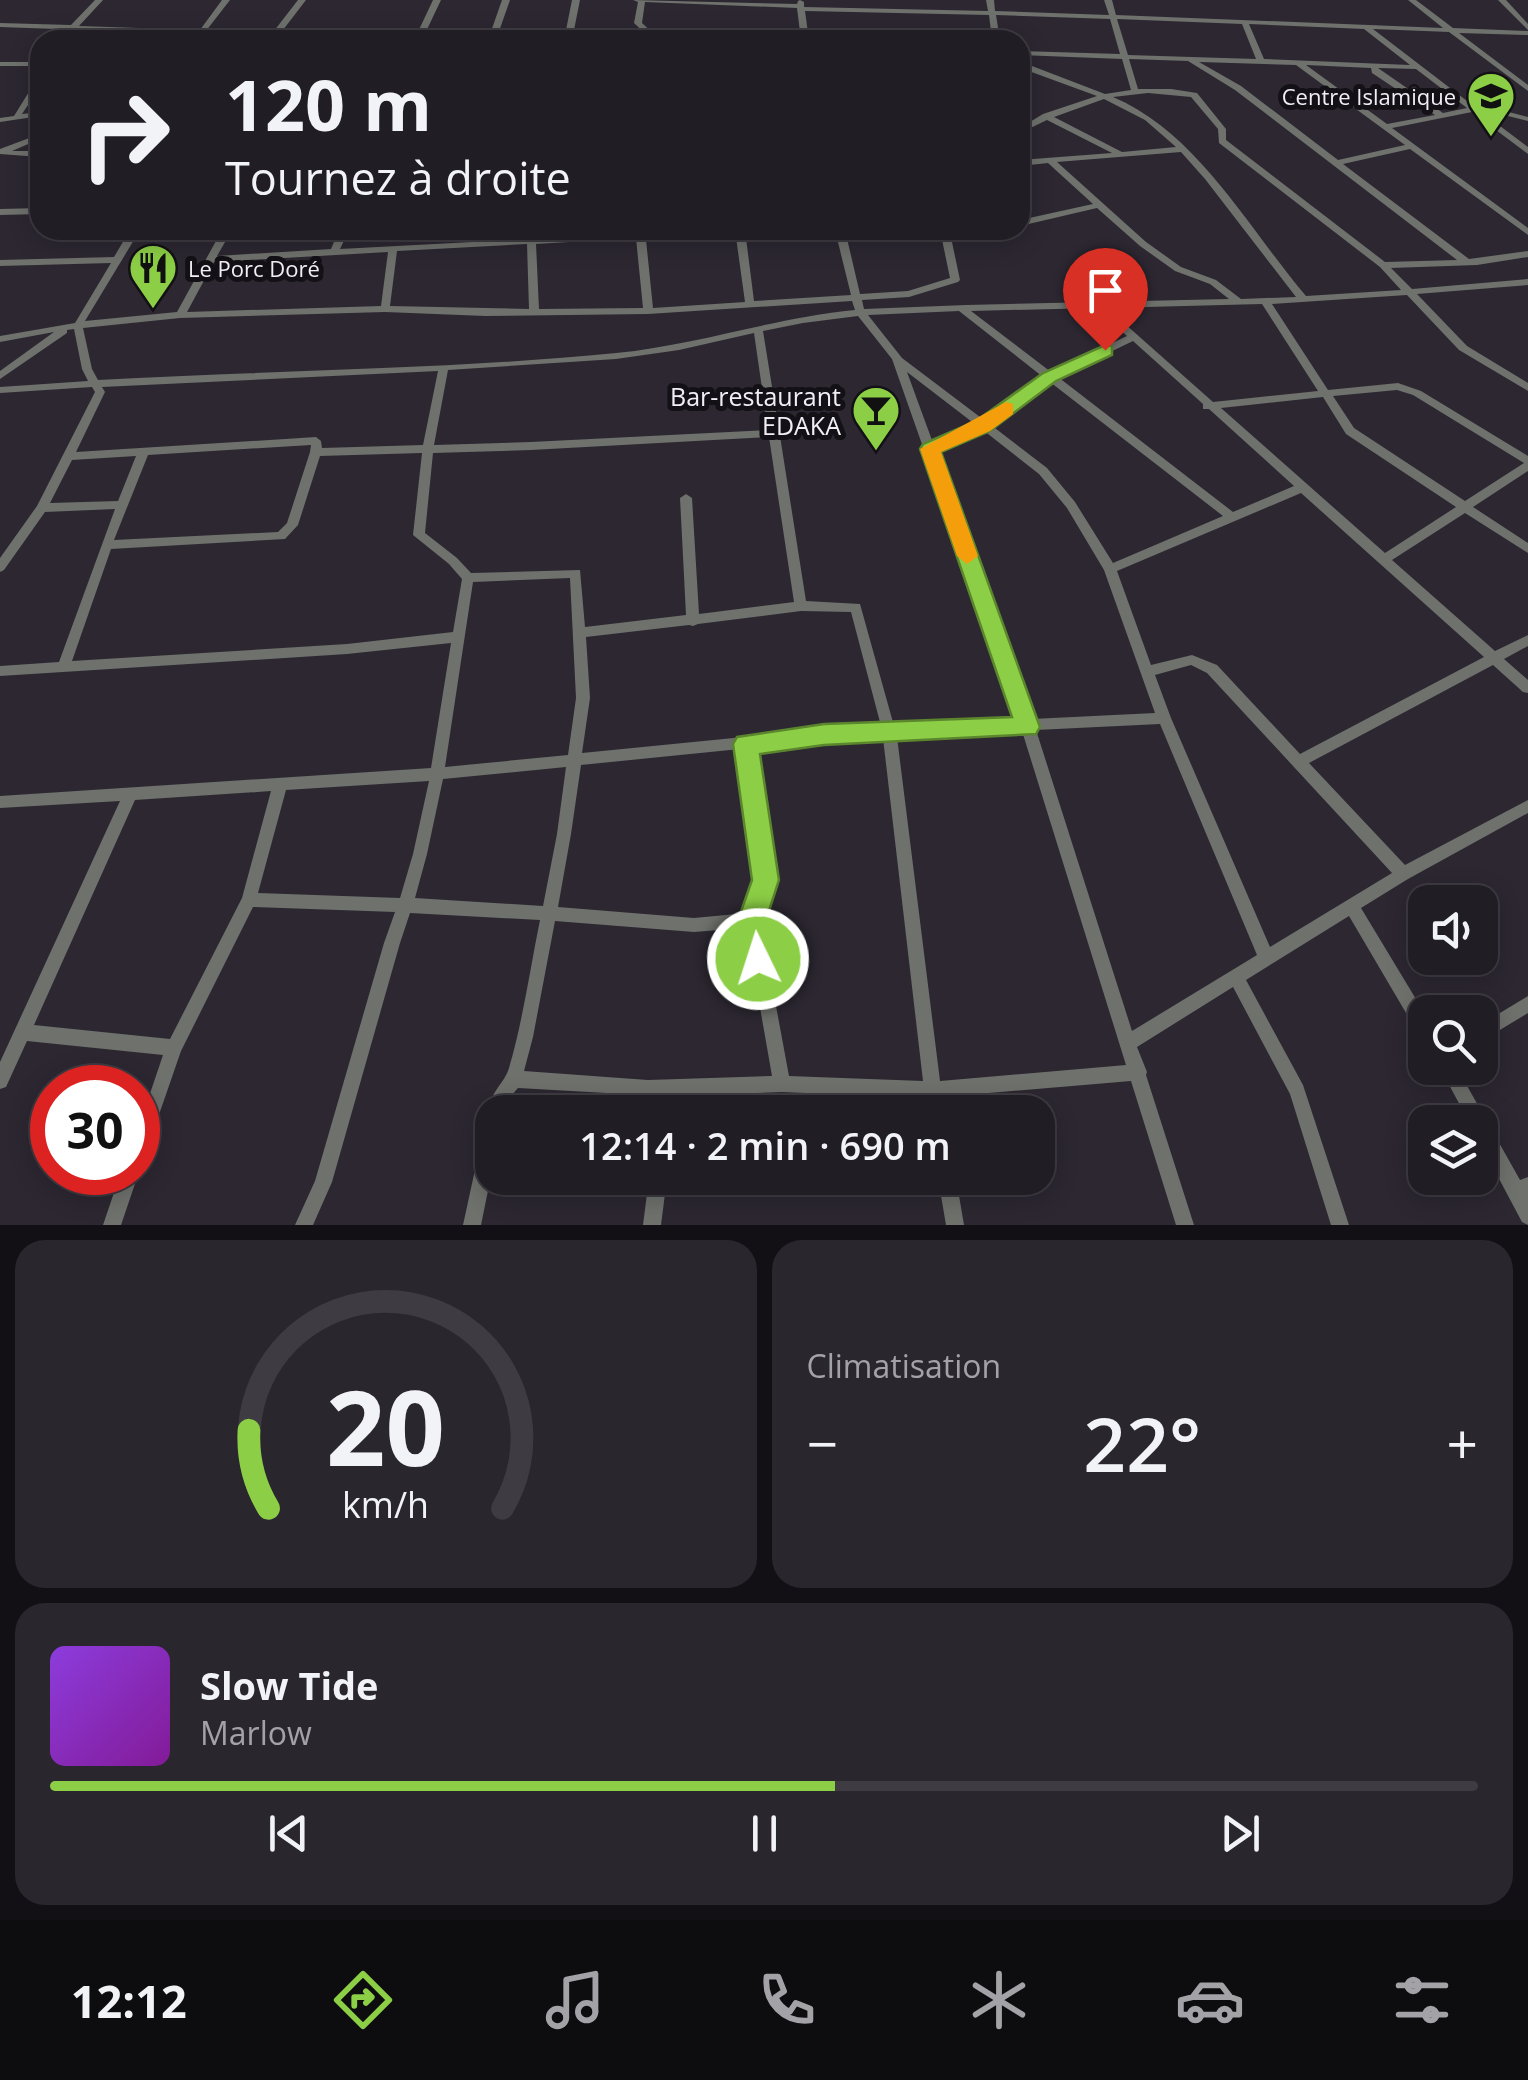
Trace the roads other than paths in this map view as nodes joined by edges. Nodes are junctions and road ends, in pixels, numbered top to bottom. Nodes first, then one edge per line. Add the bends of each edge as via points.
1 (98, 0) edge
2 (226, 0) edge
3 (302, 0) edge
4 (438, 0) edge
5 (506, 0) edge
6 (576, 0) edge
7 (640, 0) edge
8 (990, 0) edge
9 (1108, 0) edge
10 (1412, 0) edge
11 (1502, 0) edge
12 (800, 5) edge
13 (993, 13) junction
14 (1113, 18) junction
15 (1523, 18) edge
16 (1245, 23) junction
17 (0, 25) edge
18 (1366, 27) junction
19 (72, 29) junction
20 (90, 30) edge
21 (204, 30) edge
22 (279, 30) edge
23 (423, 30) edge
24 (496, 30) edge
25 (570, 30) edge
26 (645, 30) edge
27 (804, 30) edge
28 (995, 30) edge
29 (1450, 30) junction
30 (1527, 32) edge
31 (1030, 53) edge
32 (1057, 54) junction
33 (1127, 56) junction
34 (1188, 58) junction
35 (1260, 60) junction
36 (1296, 62) junction
37 (0, 64) edge
38 (30, 64) edge
39 (1030, 66) edge
40 (1374, 66) junction
41 (1416, 67) junction
42 (1030, 71) edge
43 (1528, 88) edge
44 (1136, 91) junction
45 (1104, 94) junction
46 (30, 96) edge
47 (1460, 101) junction
48 (1471, 110) junction
49 (30, 116) edge
50 (1046, 116) junction
51 (1442, 116) junction
52 (16, 118) junction
53 (1528, 119) edge
54 (0, 120) edge
55 (1030, 125) edge
56 (1385, 127) junction
57 (30, 140) edge
58 (1413, 146) junction
59 (1181, 150) junction
60 (1, 152) edge
61 (1528, 152) edge
62 (30, 153) edge
63 (1121, 154) junction
64 (1049, 160) junction
65 (1030, 162) edge
66 (1336, 163) junction
67 (1099, 205) junction
68 (0, 212) edge
69 (30, 212) edge
70 (1030, 222) edge
71 (1528, 232) edge
72 (128, 240) edge
73 (221, 240) edge
74 (339, 240) edge
75 (437, 240) edge
76 (489, 240) edge
77 (532, 240) edge
78 (641, 240) edge
79 (741, 240) edge
80 (843, 240) edge
81 (948, 240) edge
82 (437, 246) junction
83 (393, 248) junction
84 (334, 252) junction
85 (1528, 254) edge
86 (210, 258) junction
87 (114, 260) junction
88 (1463, 262) junction
89 (0, 263) edge
90 (1384, 265) junction
91 (1528, 282) edge
92 (1506, 284) junction
93 (1460, 287) junction
94 (1410, 290) junction
95 (1528, 294) edge
96 (858, 296) junction
97 (1302, 298) junction
98 (1237, 301) junction
99 (1265, 301) junction
100 (750, 304) junction
101 (1098, 305) junction
102 (960, 308) junction
103 (385, 309) junction
104 (648, 311) junction
105 (534, 312) junction
106 (860, 312) junction
107 (180, 315) junction
108 (73, 326) junction
109 (758, 328) junction
110 (1133, 337) junction
111 (0, 338) edge
112 (898, 358) junction
113 (443, 369) junction
114 (1528, 373) edge
115 (0, 376) edge
116 (1050, 377) junction
117 (1514, 380) junction
118 (92, 383) junction
119 (1528, 388) edge
120 (0, 390) edge
121 (1322, 391) junction
122 (1208, 406) junction
123 (983, 426) junction
124 (777, 432) junction
125 (930, 449) junction
126 (428, 450) junction
127 (144, 451) junction
128 (316, 452) junction
129 (71, 456) junction
130 (1528, 463) edge
131 (1301, 488) junction
132 (686, 498) dead end
133 (121, 505) junction
134 (42, 508) junction
135 (1460, 508) junction
136 (1232, 518) junction
137 (106, 545) junction
138 (1528, 550) edge
139 (5, 554) edge
140 (1385, 558) junction
141 (0, 567) edge
142 (1110, 569) junction
143 (468, 578) junction
144 (801, 606) junction
145 (692, 621) junction
146 (580, 633) junction
147 (458, 637) junction
148 (1528, 640) edge
149 (1496, 658) junction
150 (65, 664) junction
151 (0, 671) edge
152 (1147, 672) junction
153 (1528, 688) edge
154 (1164, 718) junction
155 (1028, 727) junction
156 (888, 731) junction
157 (746, 744) junction
158 (574, 759) junction
159 (1300, 761) junction
160 (436, 774) junction
161 (280, 786) junction
162 (130, 794) junction
163 (0, 802) edge
164 (1528, 806) edge
165 (1403, 874) junction
166 (249, 900) junction
167 (1351, 905) junction
168 (406, 907) junction
169 (547, 916) junction
170 (752, 920) junction
171 (1266, 957) junction
172 (1236, 977) junction
173 (1408, 1001) edge
174 (1528, 1004) edge
175 (1498, 1023) edge
176 (23, 1032) junction
177 (1130, 1042) junction
178 (174, 1048) junction
179 (1139, 1072) junction
180 (514, 1078) junction
181 (0, 1081) edge
182 (782, 1084) junction
183 (160, 1088) edge
184 (670, 1089) junction
185 (931, 1090) junction
186 (502, 1095) edge
187 (669, 1095) edge
188 (932, 1095) edge
189 (1498, 1152) edge
190 (1522, 1188) edge
191 (122, 1195) edge
192 (479, 1195) edge
193 (656, 1195) edge
194 (949, 1195) edge
195 (1528, 1216) edge
196 (112, 1225) edge
197 (304, 1225) edge
198 (472, 1225) edge
199 (652, 1225) edge
200 (955, 1225) edge
201 (1185, 1225) edge
202 (1340, 1225) edge

1 - 19 street
2 - 21 street
3 - 22 street
4 - 23 street
5 - 24 street
6 - 25 street
7 - 12 street
7 - 26 street via 638,23
8 - 13 street
9 - 14 street
10 - 29 street
11 - 15 street
12 - 13 street
12 - 27 street
13 - 14 street
13 - 28 street
14 - 16 street
14 - 33 street
15 - 30 street
16 - 18 street
16 - 35 street
17 - 19 street
18 - 29 street
18 - 41 street
19 - 20 street
29 - 30 street
29 - 43 street
31 - 32 street
32 - 33 street
32 - 39 street
33 - 34 street
33 - 44 street
34 - 35 street
34 - 66 street
35 - 36 street
36 - 40 street
36 - 56 street
37 - 38 street
40 - 41 street
40 - 51 street
41 - 47 street
42 - 45 street
44 - 45 street
44 - 90 street via 1196,96 1222,129 1222,142
45 - 50 street
45 - 59 street via 1152,121
46 - 52 street
47 - 48 street
47 - 53 street
48 - 51 street
48 - 61 street
49 - 52 street
50 - 55 street
50 - 63 street
51 - 56 street
52 - 54 street
56 - 58 street
57 - 60 street
58 - 66 street
58 - 71 street
59 - 63 street
59 - 97 street
60 - 62 street
63 - 64 street
64 - 65 street
64 - 67 street
66 - 88 street
67 - 70 street
67 - 98 street via 1174,266 1206,278
68 - 69 street
72 - 87 street
73 - 86 street
74 - 84 street
75 - 82 street
76 - 82 street
77 - 105 street
78 - 104 street
79 - 100 street
80 - 96 street
81 - 96 street via 954,281 908,294
82 - 83 street
83 - 84 street
83 - 103 street
84 - 86 street
85 - 88 street
86 - 107 street
87 - 89 street
87 - 108 street
88 - 90 street
88 - 93 street via 1451,270
90 - 94 street
91 - 92 street
92 - 93 street
92 - 95 street
93 - 94 street
94 - 97 street
94 - 117 street via 1464,348
96 - 100 street
96 - 106 street
97 - 99 street
98 - 99 street
98 - 101 street
99 - 121 street
100 - 104 street
101 - 102 street
101 - 110 street
102 - 106 street
102 - 116 street
103 - 105 street
103 - 107 street
104 - 105 street
106 - 109 street
106 - 112 street
107 - 108 street
108 - 111 street
108 - 115 street
108 - 118 street
109 - 113 street via 652,352
109 - 124 street
110 - 116 street
110 - 122 street
112 - 123 street
112 - 125 street
113 - 118 street
113 - 126 street
114 - 117 street
116 - 123 street
116 - 136 street
117 - 119 street
118 - 120 street
118 - 129 street via 100,392
121 - 122 street
121 - 130 street via 1408,389
121 - 135 street via 1350,431
122 - 131 street
123 - 125 street
123 - 142 street via 1059,488
124 - 126 street
124 - 144 street
125 - 155 street
126 - 128 street
126 - 143 street via 419,535
127 - 128 street via 316,441
127 - 129 street
127 - 133 street
128 - 137 street via 292,525 281,536
129 - 134 street
130 - 135 street
131 - 136 street
131 - 140 street
132 - 145 street
133 - 134 street
133 - 137 street
134 - 139 street
135 - 138 street
135 - 140 street
136 - 142 street
137 - 150 street
139 - 141 street
140 - 149 street
142 - 152 street
143 - 146 street via 576,574
143 - 147 street
144 - 145 street
144 - 156 street via 856,607
145 - 146 street
146 - 158 street via 583,698
147 - 150 street
147 - 160 street
148 - 149 street
149 - 153 street
149 - 159 street
150 - 151 street
152 - 154 street
152 - 159 street via 1202,663
154 - 155 street
154 - 171 street
155 - 156 street
155 - 177 street
156 - 157 street
156 - 185 street
157 - 158 street
157 - 170 street via 766,880
158 - 160 street
158 - 169 street
159 - 165 street
160 - 161 street
160 - 168 street
161 - 162 street
161 - 166 street
162 - 163 street
162 - 176 street
164 - 165 street
165 - 167 street
166 - 168 street
166 - 178 street
167 - 171 street
167 - 173 street
168 - 169 street
168 - 197 street
169 - 170 street via 694,924
169 - 180 street
170 - 182 street
171 - 172 street
172 - 177 street
172 - 202 street via 1297,1092
174 - 175 street
176 - 178 street
176 - 181 street
177 - 179 street
178 - 183 street
179 - 185 street
179 - 201 street
180 - 184 street
180 - 186 street
182 - 184 street
182 - 185 street
184 - 187 street
185 - 188 street
189 - 190 street
190 - 195 street
191 - 196 street
192 - 198 street
193 - 199 street
194 - 200 street

